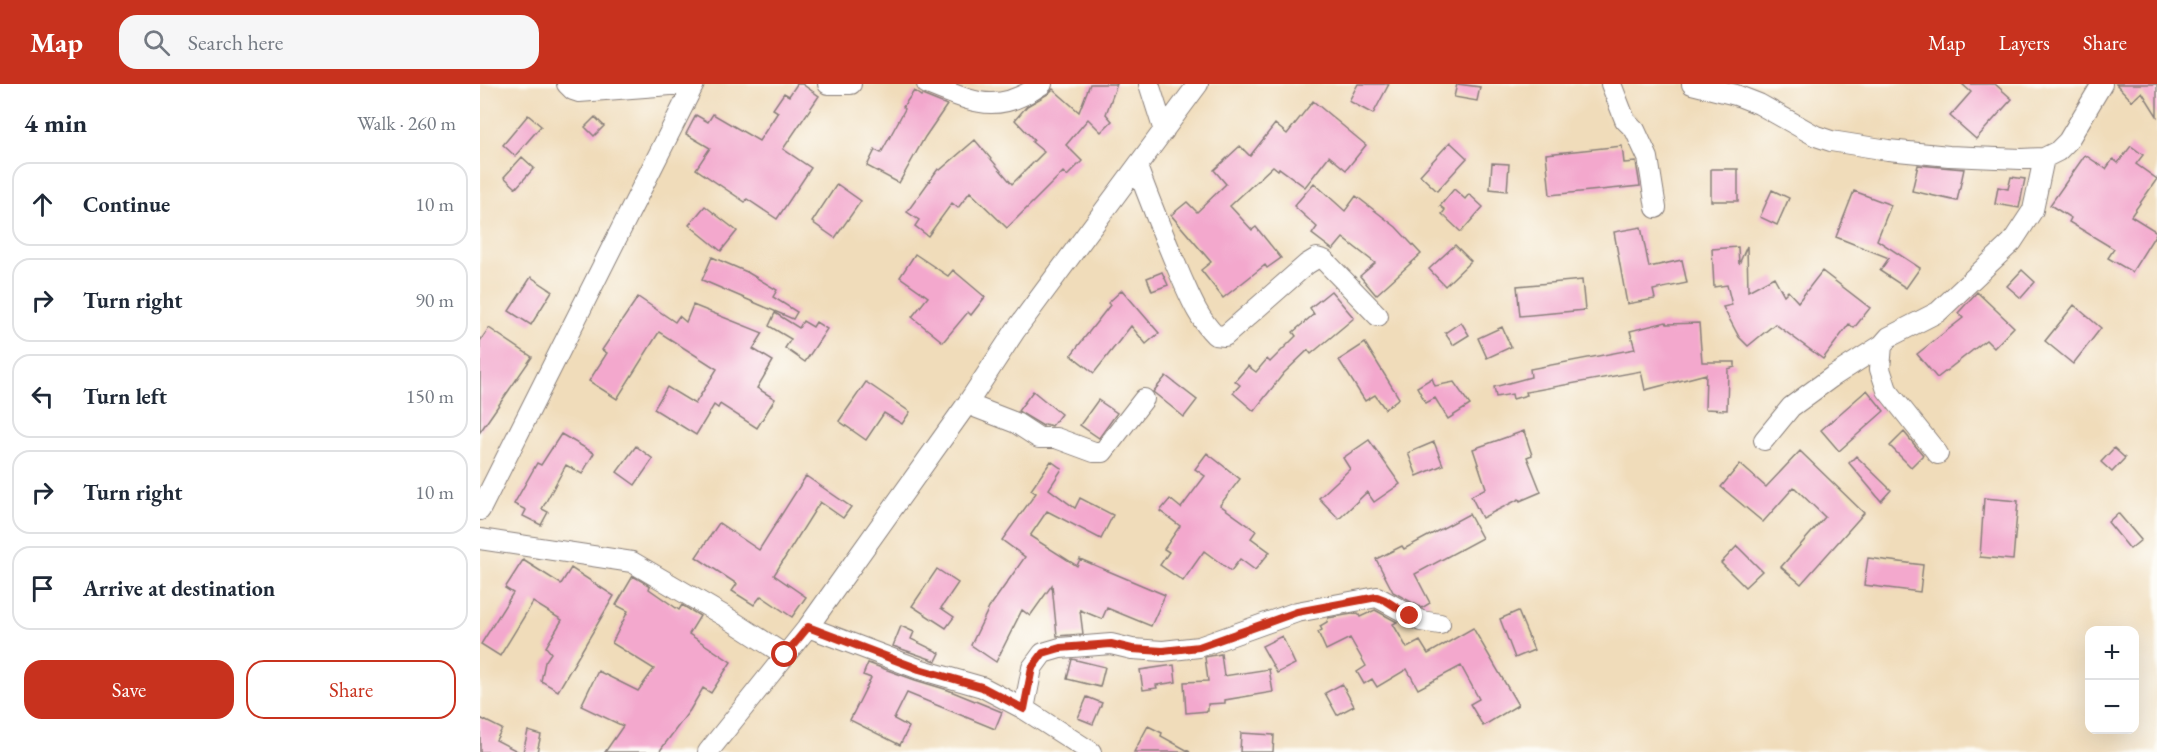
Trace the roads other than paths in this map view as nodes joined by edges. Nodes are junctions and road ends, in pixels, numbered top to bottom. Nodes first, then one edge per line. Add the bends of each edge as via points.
1 (567, 84) edge
2 (684, 84) edge
3 (694, 84) edge
4 (828, 84) edge
5 (851, 84) edge
6 (927, 84) edge
7 (1042, 84) edge
8 (1149, 84) edge
9 (1198, 84) edge
10 (1611, 84) edge
11 (1692, 84) edge
12 (2102, 84) edge
13 (1164, 131) junction
14 (2044, 158) junction
15 (1137, 166) junction
16 (1656, 208) dead end
17 (1378, 316) dead end
18 (1882, 345) junction
19 (1144, 399) dead end
20 (967, 404) junction
21 (1764, 440) dead end
22 (1938, 454) dead end
23 (480, 510) edge
24 (480, 539) edge
25 (1440, 624) dead end
26 (808, 627) junction
27 (785, 655) junction
28 (1024, 709) junction
29 (708, 752) edge
30 (1091, 752) edge

1 - 2 street via 579,92
3 - 23 street
4 - 5 street
6 - 7 street via 996,104 1018,99
8 - 13 street
9 - 13 street
10 - 16 street via 1625,120 1635,130 1648,158
11 - 14 street via 1759,104 1831,141 1949,156
12 - 14 street via 2068,141 2058,152
13 - 15 street
14 - 18 street via 2033,210 2012,242 1938,312
15 - 17 street via 1190,296 1204,324 1215,335 1225,336 1317,258 1324,260
15 - 20 street
18 - 21 street via 1791,407
18 - 22 street via 1880,369 1887,390
19 - 20 street via 1103,452 1056,438 1039,438 1016,423
20 - 26 street
24 - 27 street via 632,562
25 - 28 street via 1421,621 1377,597 1297,612 1199,647 1163,651 1111,644 1060,648 1043,653 1032,668
26 - 27 street
26 - 28 street via 919,669 982,687
27 - 29 street
28 - 30 street

